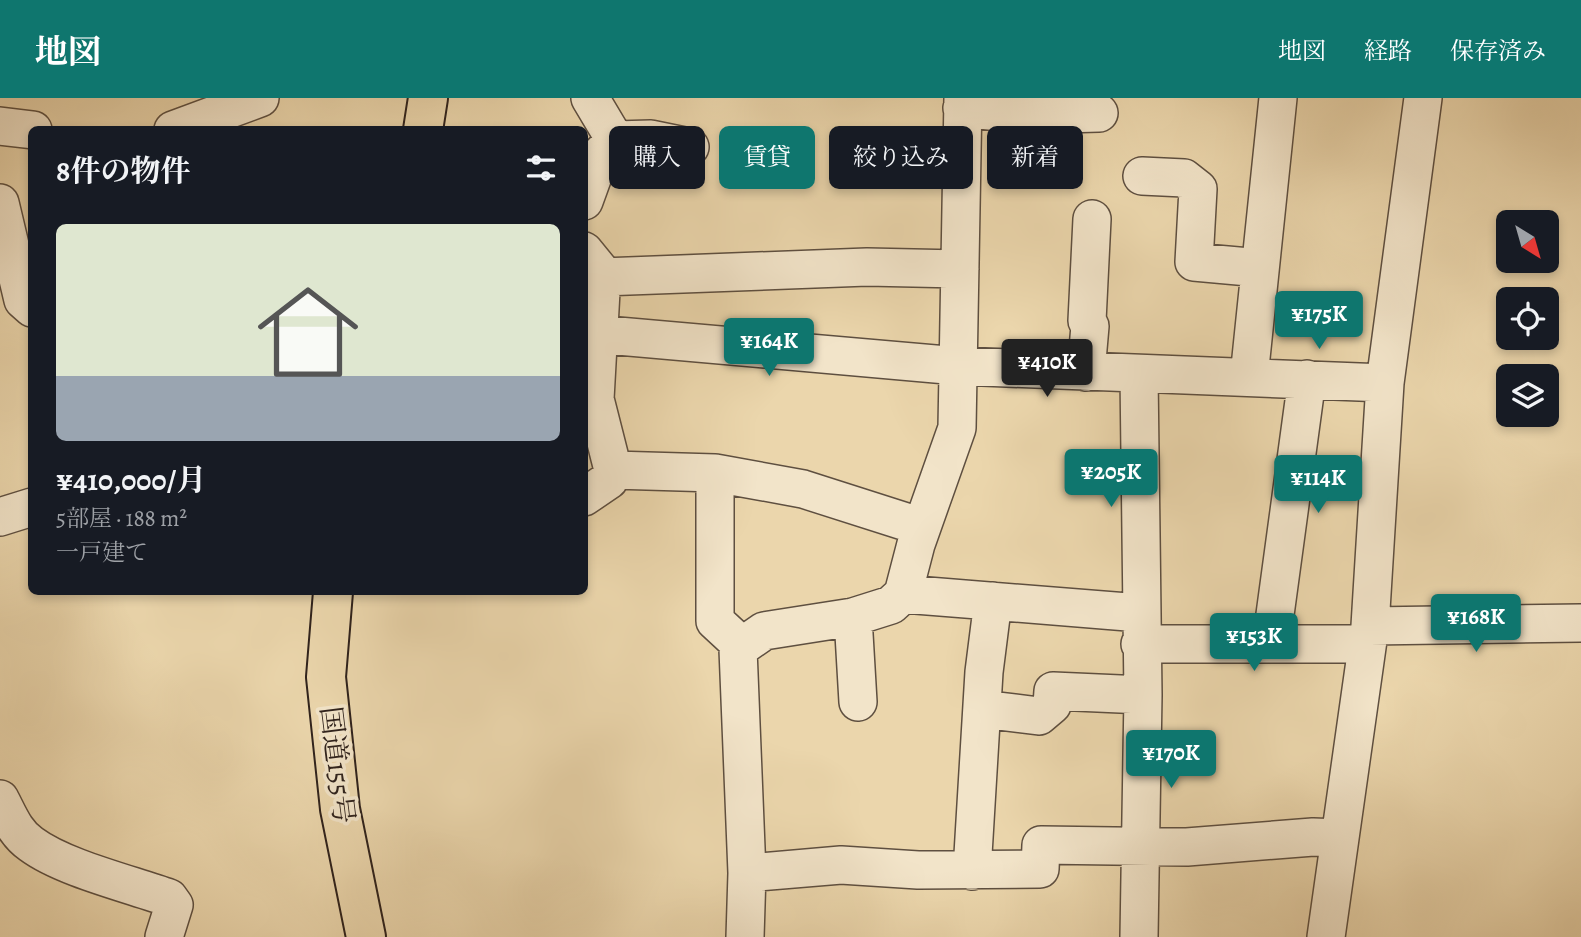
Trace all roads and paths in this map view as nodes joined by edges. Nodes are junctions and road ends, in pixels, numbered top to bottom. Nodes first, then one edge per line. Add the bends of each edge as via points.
1 (260, 98) edge
2 (428, 98) edge
3 (590, 98) edge
4 (1278, 98) edge
5 (1423, 98) edge
6 (962, 103) edge
7 (1099, 113) dead end
8 (0, 126) edge
9 (184, 126) edge
10 (424, 126) edge
11 (28, 129) edge
12 (609, 130) edge
13 (609, 146) edge
14 (1142, 176) dead end
15 (588, 190) edge
16 (0, 204) edge
17 (1092, 219) dead end
18 (593, 264) edge
19 (1260, 268) junction
20 (960, 269) junction
21 (20, 307) edge
22 (591, 333) edge
23 (958, 366) junction
24 (1086, 372) junction
25 (1139, 374) junction
26 (1249, 377) junction
27 (1307, 379) junction
28 (1385, 383) junction
29 (612, 470) junction
30 (715, 473) junction
31 (588, 493) edge
32 (28, 508) edge
33 (0, 517) edge
34 (922, 527) junction
35 (902, 593) junction
36 (333, 595) edge
37 (993, 601) junction
38 (853, 617) junction
39 (1581, 624) edge
40 (1140, 629) junction
41 (1369, 635) junction
42 (1271, 644) junction
43 (742, 646) junction
44 (1143, 695) junction
45 (858, 702) dead end
46 (982, 709) junction
47 (0, 799) edge
48 (1340, 838) junction
49 (1141, 848) junction
50 (972, 871) junction
51 (747, 873) junction
52 (163, 937) edge
53 (366, 937) edge
54 (745, 937) edge
55 (1139, 937) edge
56 (1326, 937) edge

1 - 9 street
2 - 10 highway
3 - 12 street
4 - 19 street
5 - 28 street
6 - 7 street via 1027,115
6 - 20 street
8 - 11 street
13 - 15 street via 601,154
14 - 19 street via 1185,178 1198,189 1194,262
16 - 21 street via 23,300
17 - 24 street
18 - 20 street
18 - 22 street
19 - 26 street
20 - 23 street
22 - 23 street
22 - 29 street via 595,399
23 - 24 street
23 - 34 street via 957,428
24 - 25 street
25 - 26 street
25 - 40 street
26 - 27 street
27 - 28 street
27 - 42 street
28 - 41 street
29 - 30 street
29 - 31 street via 609,480
30 - 34 street via 803,489
30 - 43 street via 715,621
32 - 33 street
34 - 35 street
35 - 37 street
35 - 38 street via 891,605
36 - 53 highway, 国道155号 via 326,677 340,809
37 - 40 street
37 - 46 street
38 - 43 street via 764,631
38 - 45 street
39 - 41 street
40 - 42 street
40 - 44 street
41 - 42 street
41 - 48 street
43 - 51 street via 737,649
44 - 46 street via 1053,691 1052,705 1039,716
44 - 49 street
46 - 50 street
47 - 52 street via 16,830 31,845 169,898 174,905
48 - 49 street
48 - 56 street
49 - 50 street via 1041,845 1040,869
49 - 55 street
50 - 51 street via 841,865
51 - 54 street

